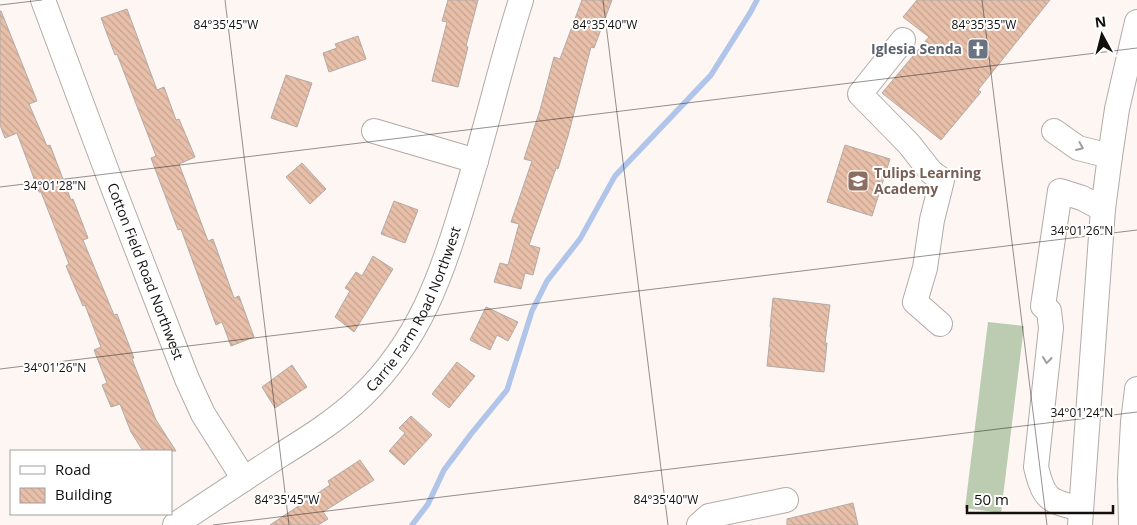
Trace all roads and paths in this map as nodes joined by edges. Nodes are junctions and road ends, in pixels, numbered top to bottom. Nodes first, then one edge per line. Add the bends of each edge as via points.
1 (42, 0) edge
2 (521, 0) edge
3 (1137, 22) edge
4 (903, 40) dead end
5 (374, 131) dead end
6 (1054, 131) dead end
7 (1110, 156) junction
8 (476, 160) junction
9 (1103, 209) junction
10 (940, 324) dead end
11 (1137, 389) edge
12 (244, 479) junction
13 (786, 500) dead end
14 (1080, 517) edge
15 (175, 525) edge
16 (699, 525) edge
17 (1131, 525) edge

1 - 12 street, Cotton Field Road Northwest via 187,379 203,414
2 - 8 street, Carrie Farm Road Northwest
3 - 7 street
4 - 10 street via 860,94 942,180 915,302
5 - 8 street
6 -> 7 street via 1078,148
7 - 9 street
8 - 12 street, Carrie Farm Road Northwest via 436,284 400,351 371,388 343,414
9 - 14 street
9 -> 14 street via 1082,198 1060,192 1043,306 1049,311 1051,328 1036,467 1040,485 1047,496
11 - 17 street via 1130,478
12 - 15 street, Carrie Farm Road Northwest
13 - 16 street via 709,516

